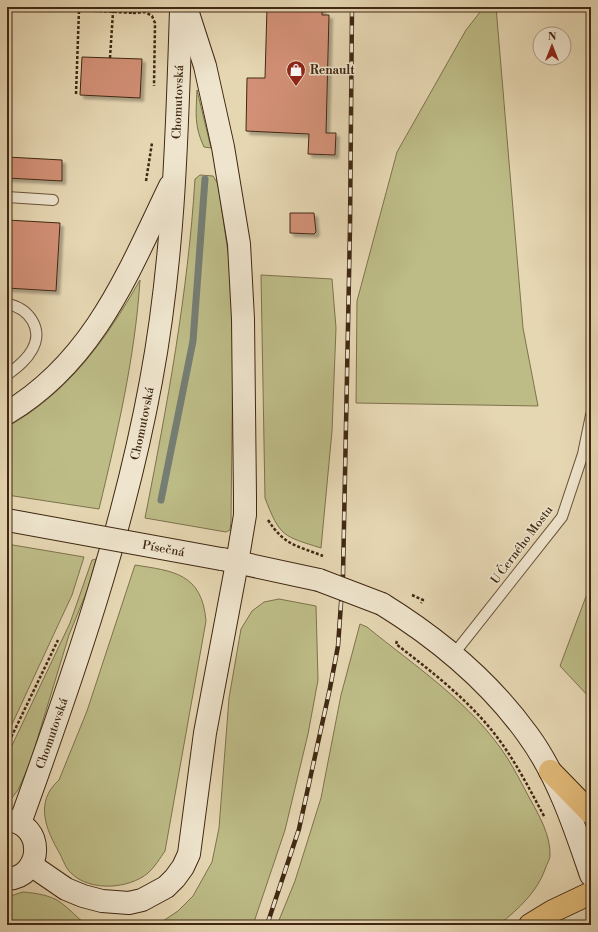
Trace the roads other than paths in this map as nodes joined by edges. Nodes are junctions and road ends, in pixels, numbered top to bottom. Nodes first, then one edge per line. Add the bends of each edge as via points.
1 (181, 7) edge
2 (186, 7) edge
3 (176, 174) junction
4 (7, 197) edge
5 (53, 200) dead end
6 (7, 304) edge
7 (7, 374) edge
8 (7, 413) edge
9 (591, 415) edge
10 (7, 520) edge
11 (229, 561) junction
12 (453, 655) junction
13 (550, 771) junction
14 (591, 813) edge
15 (14, 822) edge
16 (31, 865) junction
17 (591, 875) edge
18 (7, 879) edge
19 (591, 893) edge
20 (530, 925) edge

1 - 3 street, Chomutovská
2 - 11 street via 205,66 223,147 240,251 245,516
3 - 8 street via 136,258 101,321 66,365 47,384
3 - 15 street, Chomutovská via 162,308 139,440 97,599 63,704
4 - 5 lane
6 - 7 lane via 15,306 33,320 36,336 32,350 20,365
9 - 12 lane, U Černého Mostu via 583,454 562,517
10 - 11 street, Písečná, bridge
11 - 12 street, Písečná, bridge via 319,580 382,604 409,620
11 - 16 street via 190,854 183,867 166,887 155,894 129,903 102,901 83,896 66,889
12 - 13 street, Písečná via 508,710 528,735
13 - 14 highway
13 - 17 street, Písečná
15 - 16 street via 28,829 33,837 35,852
16 - 18 street via 18,877
19 - 20 highway via 553,910

